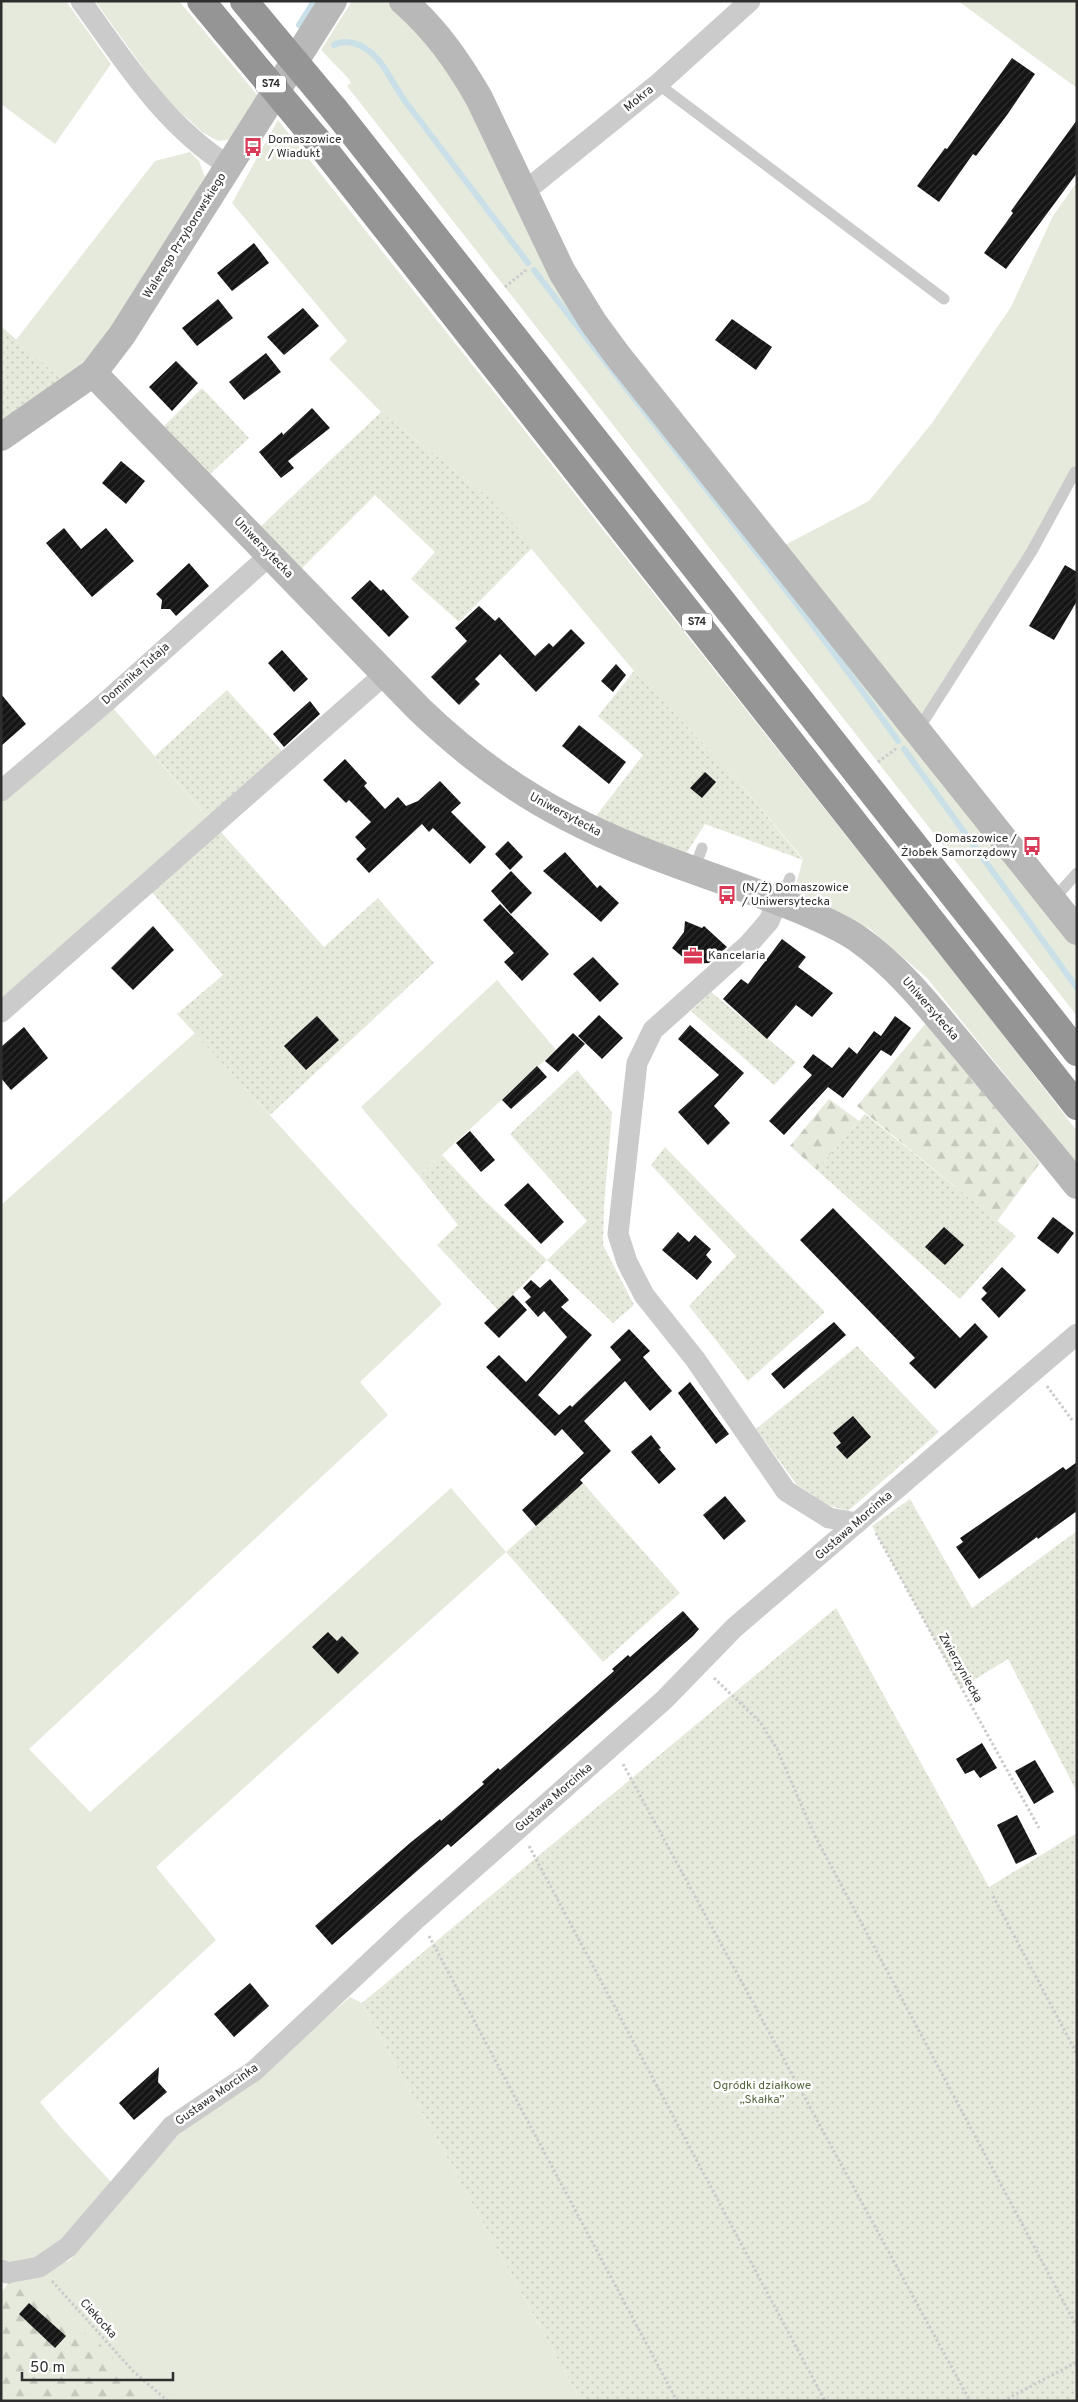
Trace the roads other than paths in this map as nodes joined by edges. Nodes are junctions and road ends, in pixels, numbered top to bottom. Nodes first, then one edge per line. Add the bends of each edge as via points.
1 (81, 1) edge
2 (201, 1) edge
3 (244, 1) edge
4 (333, 1) edge
5 (403, 1) edge
6 (750, 1) edge
7 (658, 84) junction
8 (229, 166) junction
9 (524, 192) junction
10 (944, 299) dead end
11 (93, 373) junction
12 (1, 437) edge
13 (1075, 472) dead end
14 (270, 555) junction
15 (385, 674) junction
16 (907, 740) junction
17 (1, 791) edge
18 (1077, 873) edge
19 (783, 893) junction
20 (1052, 901) junction
21 (1077, 931) edge
22 (1, 1012) edge
23 (1077, 1052) edge
24 (1077, 1106) edge
25 (1077, 1185) edge
26 (1077, 1334) edge
27 (861, 1519) junction
28 (1, 2270) edge

1 - 8 street via 146,92 205,150
2 - 24 highway, S74, bridge via 316,139
3 - 23 highway, S74, bridge via 335,110
4 - 8 street, Walerego Przyborowskiego
5 - 9 street via 452,53 479,98
6 - 7 street, Mokra
7 - 9 street, Mokra
7 - 10 lane
8 - 11 street, Walerego Przyborowskiego via 122,335
9 - 16 street via 562,272 598,329
11 - 12 street, Walerego Przyborowskiego
11 - 14 street, Uniwersytecka
13 - 16 lane via 1032,551
14 - 15 street, Uniwersytecka
14 - 17 street, Dominika Tutaja
15 - 19 street, Uniwersytecka via 455,743 535,800 620,843 698,859
15 - 22 street
16 - 20 street
18 - 20 lane
19 - 25 street, Uniwersytecka via 858,938 898,974 934,1012
19 - 27 street via 769,921 749,944 652,1030 637,1063 618,1234 627,1262 644,1295 695,1359 786,1491 829,1518
20 - 21 street
26 - 27 street, Gustawa Morcinka
27 - 28 street, Gustawa Morcinka via 734,1628 664,1700 419,1917 254,2071 172,2126 68,2247 39,2267 7,2273

